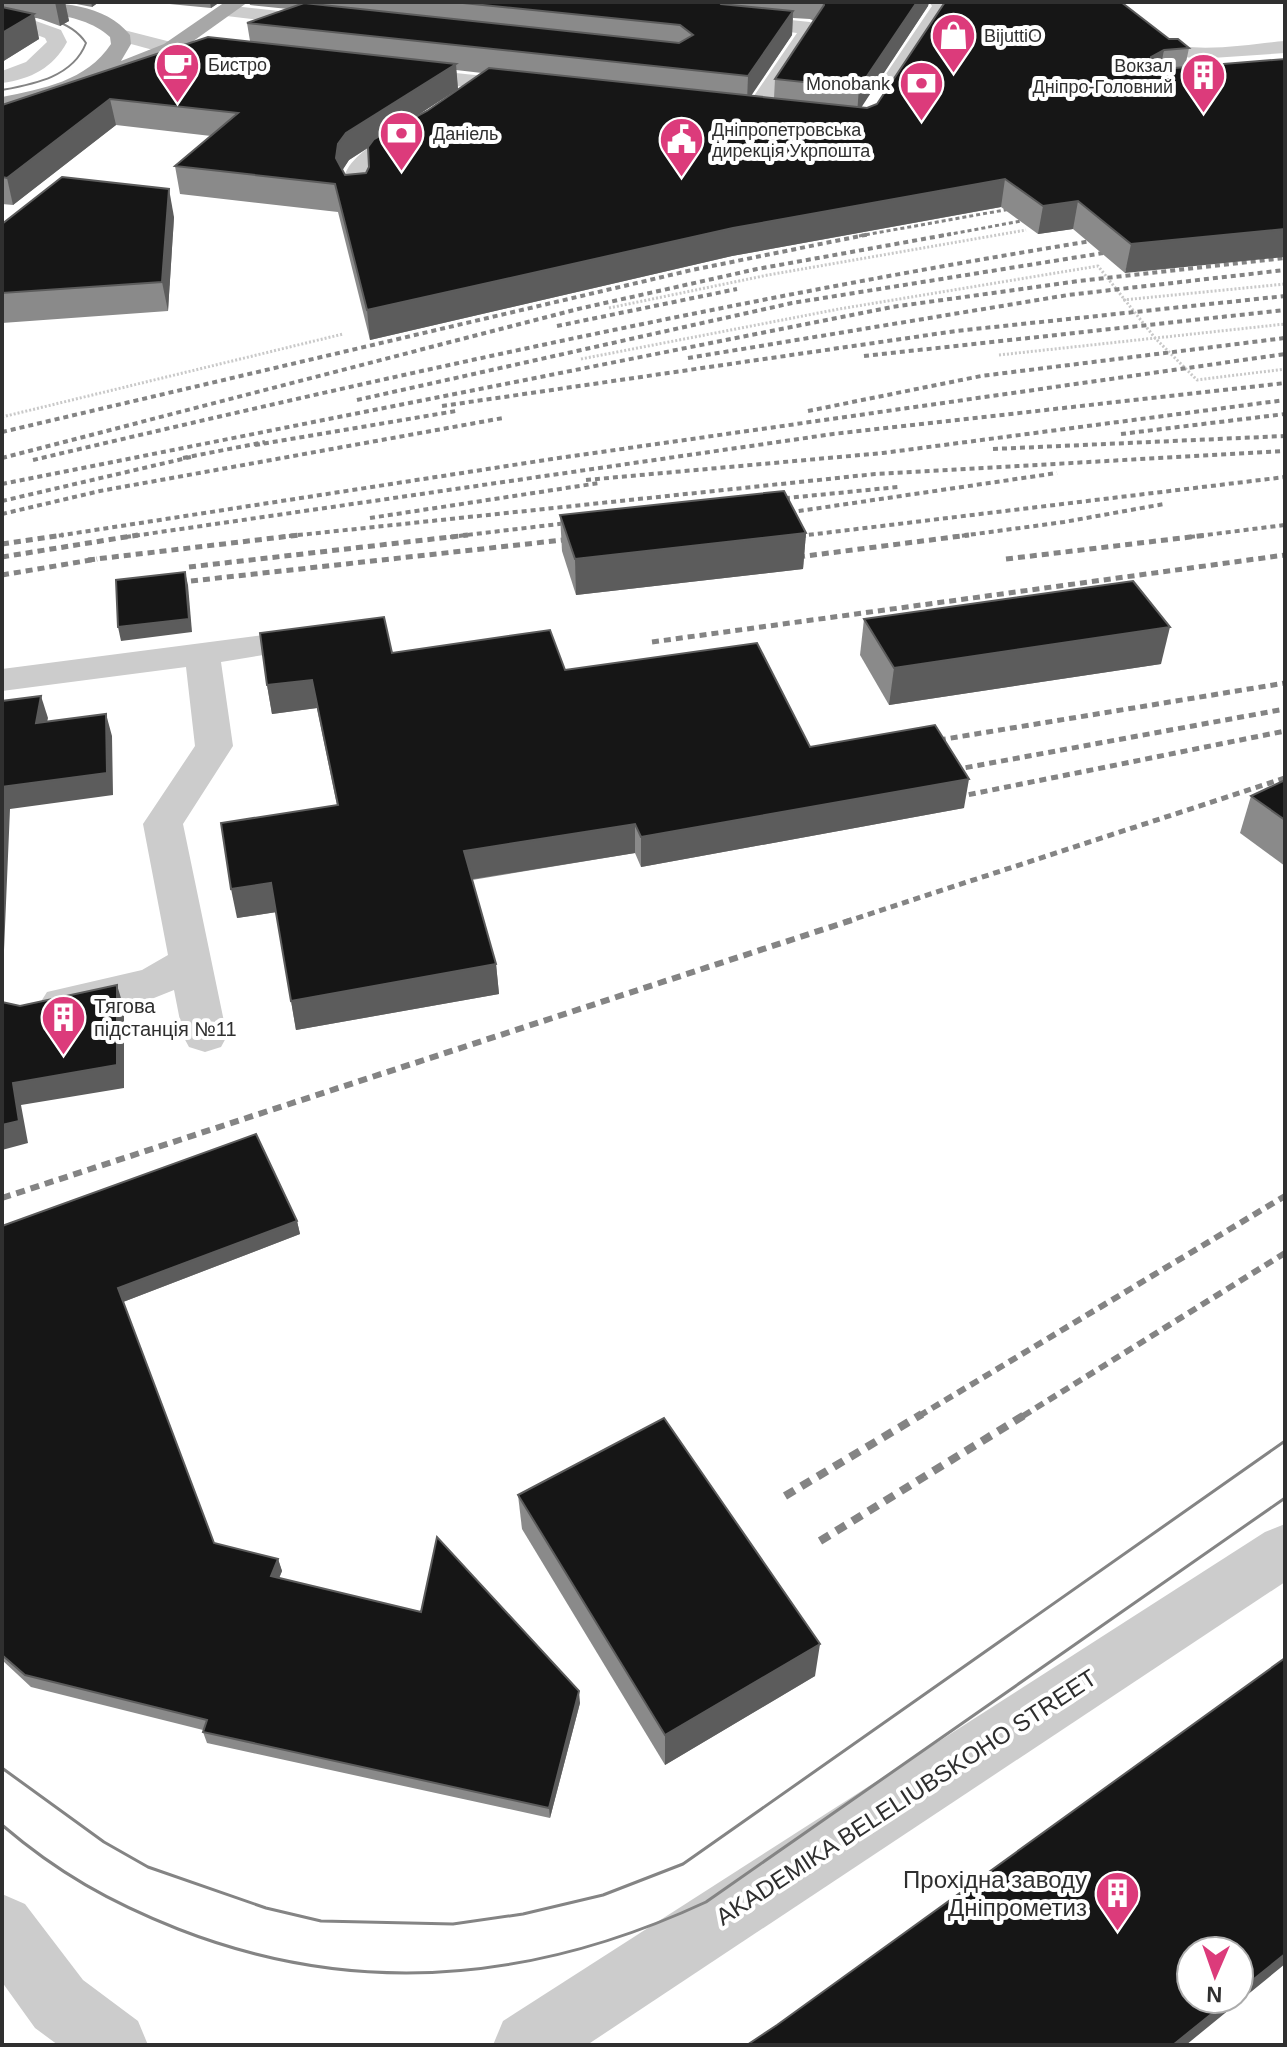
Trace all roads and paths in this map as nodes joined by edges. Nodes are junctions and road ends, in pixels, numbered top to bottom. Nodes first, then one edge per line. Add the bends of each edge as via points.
1 (16, 2) edge
2 (1103, 2) edge
3 (940, 4) edge
4 (231, 6) edge
5 (721, 19) edge
6 (2, 22) edge
7 (347, 24) edge
8 (120, 35) junction
9 (2, 36) edge
10 (1285, 47) edge
11 (171, 48) junction
12 (242, 55) edge
13 (379, 71) edge
14 (8, 73) edge
15 (485, 83) junction
16 (73, 85) junction
17 (551, 95) edge
18 (882, 97) edge
19 (463, 99) edge
20 (2, 104) edge
21 (442, 115) edge
22 (786, 115) edge
23 (357, 194) edge
24 (1026, 230) edge
25 (1285, 284) edge
26 (1123, 300) junction
27 (609, 308) dead end
28 (1285, 324) edge
29 (343, 334) dead end
30 (1155, 338) junction
31 (999, 355) dead end
32 (581, 359) dead end
33 (1285, 369) edge
34 (2, 417) edge
35 (264, 646) edge
36 (202, 654) junction
37 (2, 680) edge
38 (191, 960) junction
39 (27, 1010) edge
40 (205, 1036) dead end
41 (1285, 1550) edge
42 (2, 1927) edge
43 (114, 2045) edge
44 (527, 2045) edge

1 - 8 main road via 81,12
2 - 10 street via 1163,48 1197,53
3 - 18 street
4 - 7 street
4 - 11 main road
5 - 22 street via 810,28 747,122
6 - 14 street via 46,30 56,39 50,53
8 - 11 street
8 - 16 main road via 121,44 108,64
9 - 14 street via 39,45 13,63
11 - 12 street
11 - 16 main road
13 - 15 street
14 - 16 street
15 - 17 street
15 - 19 street
16 - 20 main road
21 - 23 street via 367,158 356,173
24 - 27 path
25 - 26 path
26 - 30 path
26 - 32 path via 1098,266 804,313
28 - 30 path
29 - 34 path
30 - 31 path
30 - 33 path via 1197,380
35 - 36 street
36 - 37 street
36 - 38 street via 214,746 163,824
38 - 39 street via 154,983
38 - 40 street
41 - 44 street, AKADEMIKA BELELIUBSKOHO STREET
42 - 43 street via 59,2004

